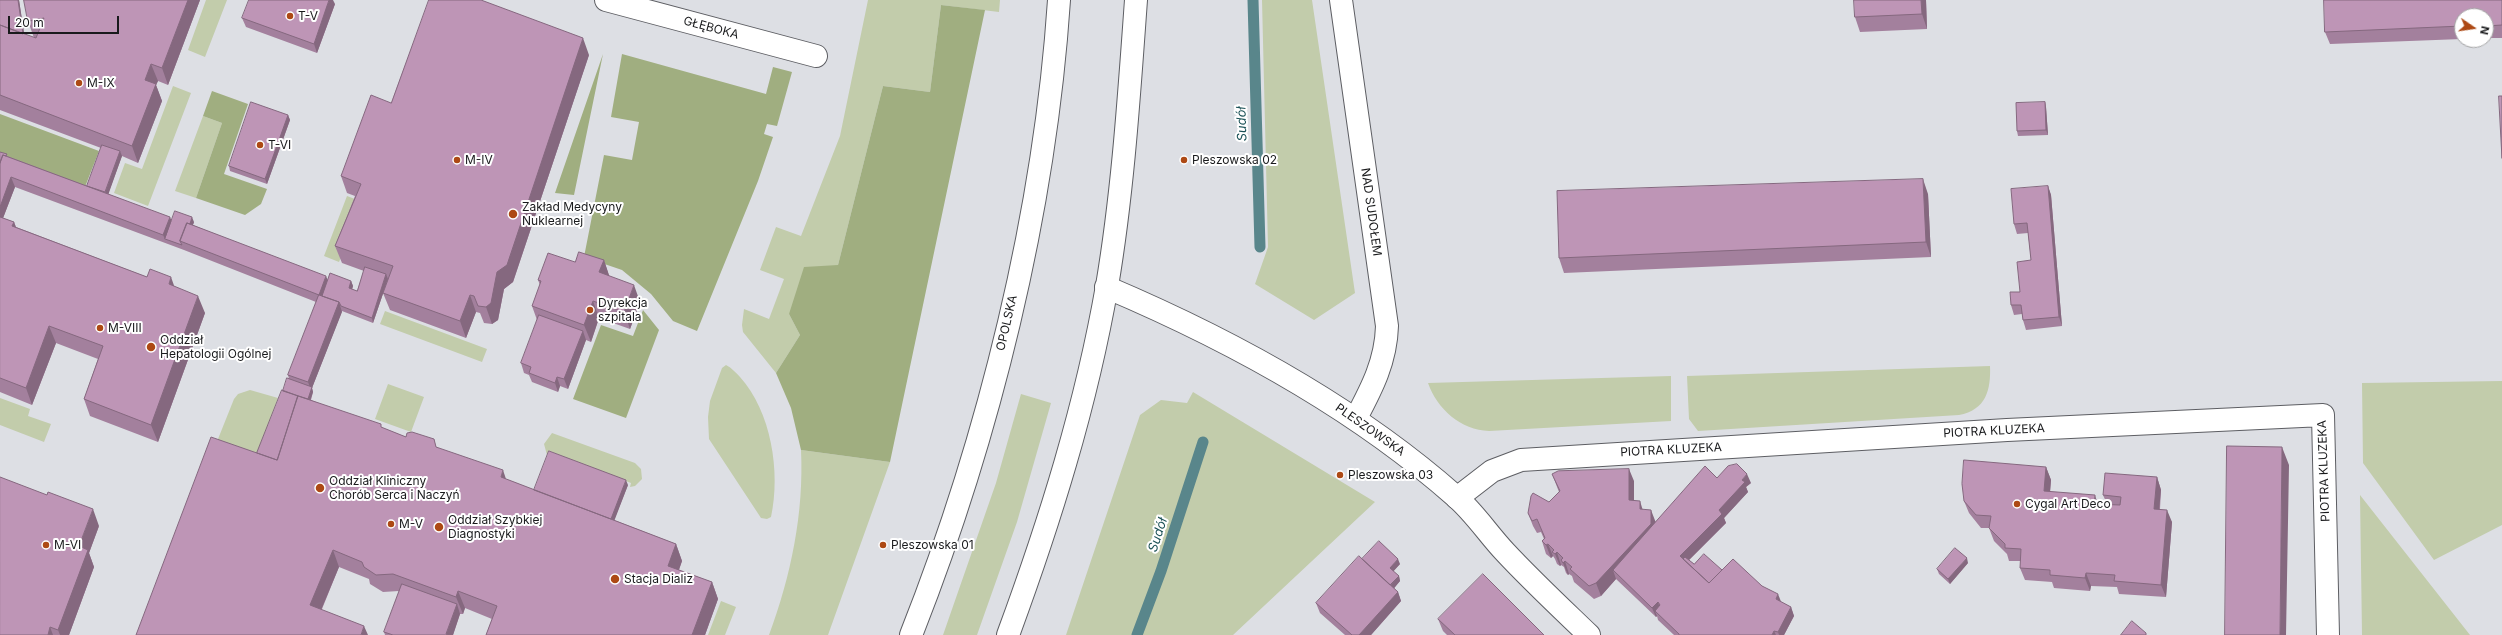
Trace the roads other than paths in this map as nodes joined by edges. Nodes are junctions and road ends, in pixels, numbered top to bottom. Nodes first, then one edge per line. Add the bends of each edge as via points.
1 (606, 0) edge
2 (1059, 0) edge
3 (1136, 0) edge
4 (1341, 0) edge
5 (816, 56) dead end
6 (1106, 288) junction
7 (1356, 418) junction
8 (1457, 498) junction
9 (911, 635) edge
10 (1008, 635) edge
11 (1589, 635) edge
12 (2328, 635) edge

1 - 5 street, GŁĘBOKA
2 - 9 street, OPOLSKA via 1051,94 1041,159 1004,341 964,485
3 - 6 street via 1126,142
4 - 7 street, NAD SUDOŁEM via 1387,326 1384,358
6 - 7 street, PLESZOWSKA via 1156,309 1219,341
6 - 10 street via 1074,434 1032,571
7 - 8 street, PLESZOWSKA via 1394,444
8 - 11 street, PLESZOWSKA via 1505,552
8 - 12 street, PIOTRA KLUZEKA via 1492,471 1520,460 1999,430 2323,415

